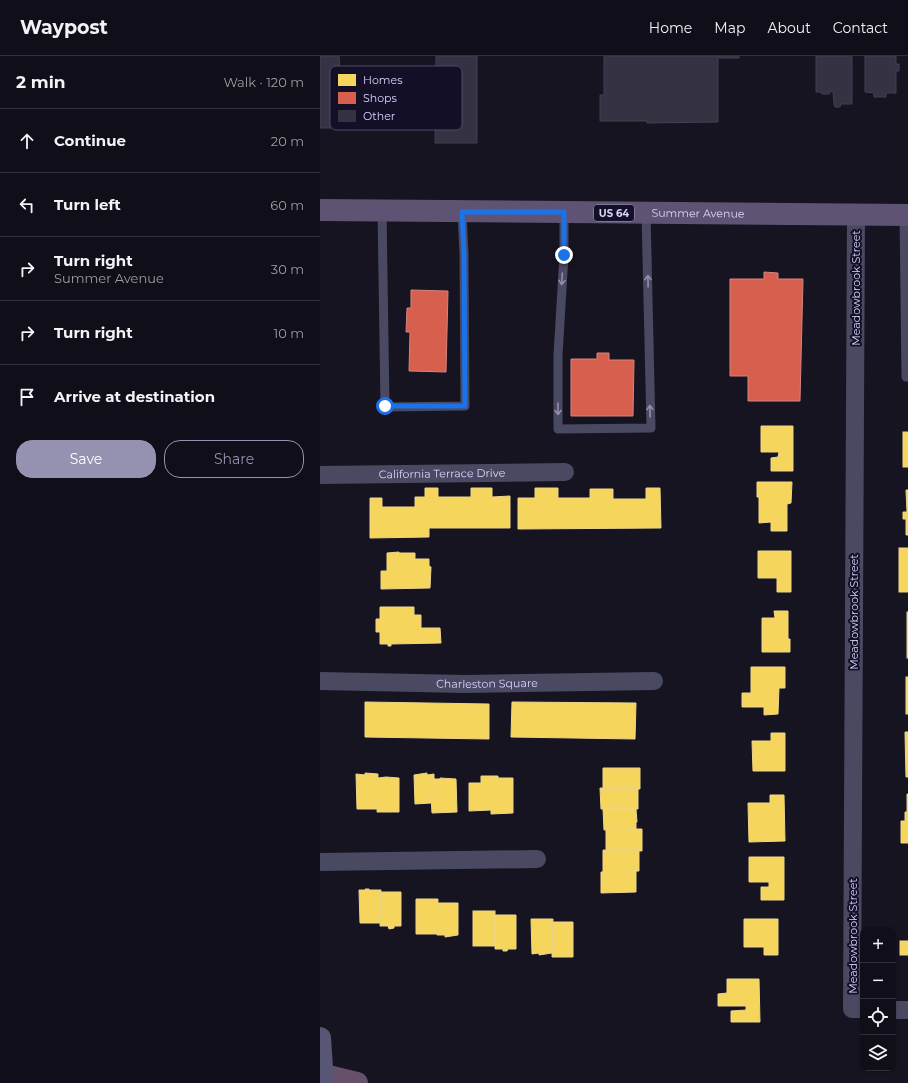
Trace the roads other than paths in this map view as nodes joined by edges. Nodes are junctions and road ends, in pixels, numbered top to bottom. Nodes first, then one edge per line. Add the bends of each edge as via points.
1 (320, 210) edge
2 (382, 210) junction
3 (462, 212) junction
4 (564, 212) junction
5 (646, 213) junction
6 (856, 214) junction
7 (906, 215) edge
8 (908, 377) edge
9 (565, 472) dead end
10 (320, 475) edge
11 (320, 681) edge
12 (654, 681) dead end
13 (537, 859) dead end
14 (320, 862) edge
15 (858, 1009) edge
16 (896, 1010) edge
17 (908, 1010) edge
18 (320, 1038) edge
19 (320, 1074) edge
20 (323, 1083) edge
21 (357, 1083) edge

1 - 2 main road, Summer Avenue / US 64
2 - 3 main road, Summer Avenue / US 64
2 - 3 lane via 385,406 465,406
3 - 4 main road, Summer Avenue / US 64
4 - 5 main road, Summer Avenue / US 64
4 -> 5 lane via 558,355 558,429 650,428
5 - 6 main road, Summer Avenue / US 64
6 - 7 main road, Summer Avenue / US 64
6 - 15 street, Meadowbrook Street
7 - 8 lane
9 - 10 street, California Terrace Drive
11 - 12 street, Charleston Square via 464,684
13 - 14 street
16 - 17 street
18 - 20 street, bridge
19 - 21 highway

